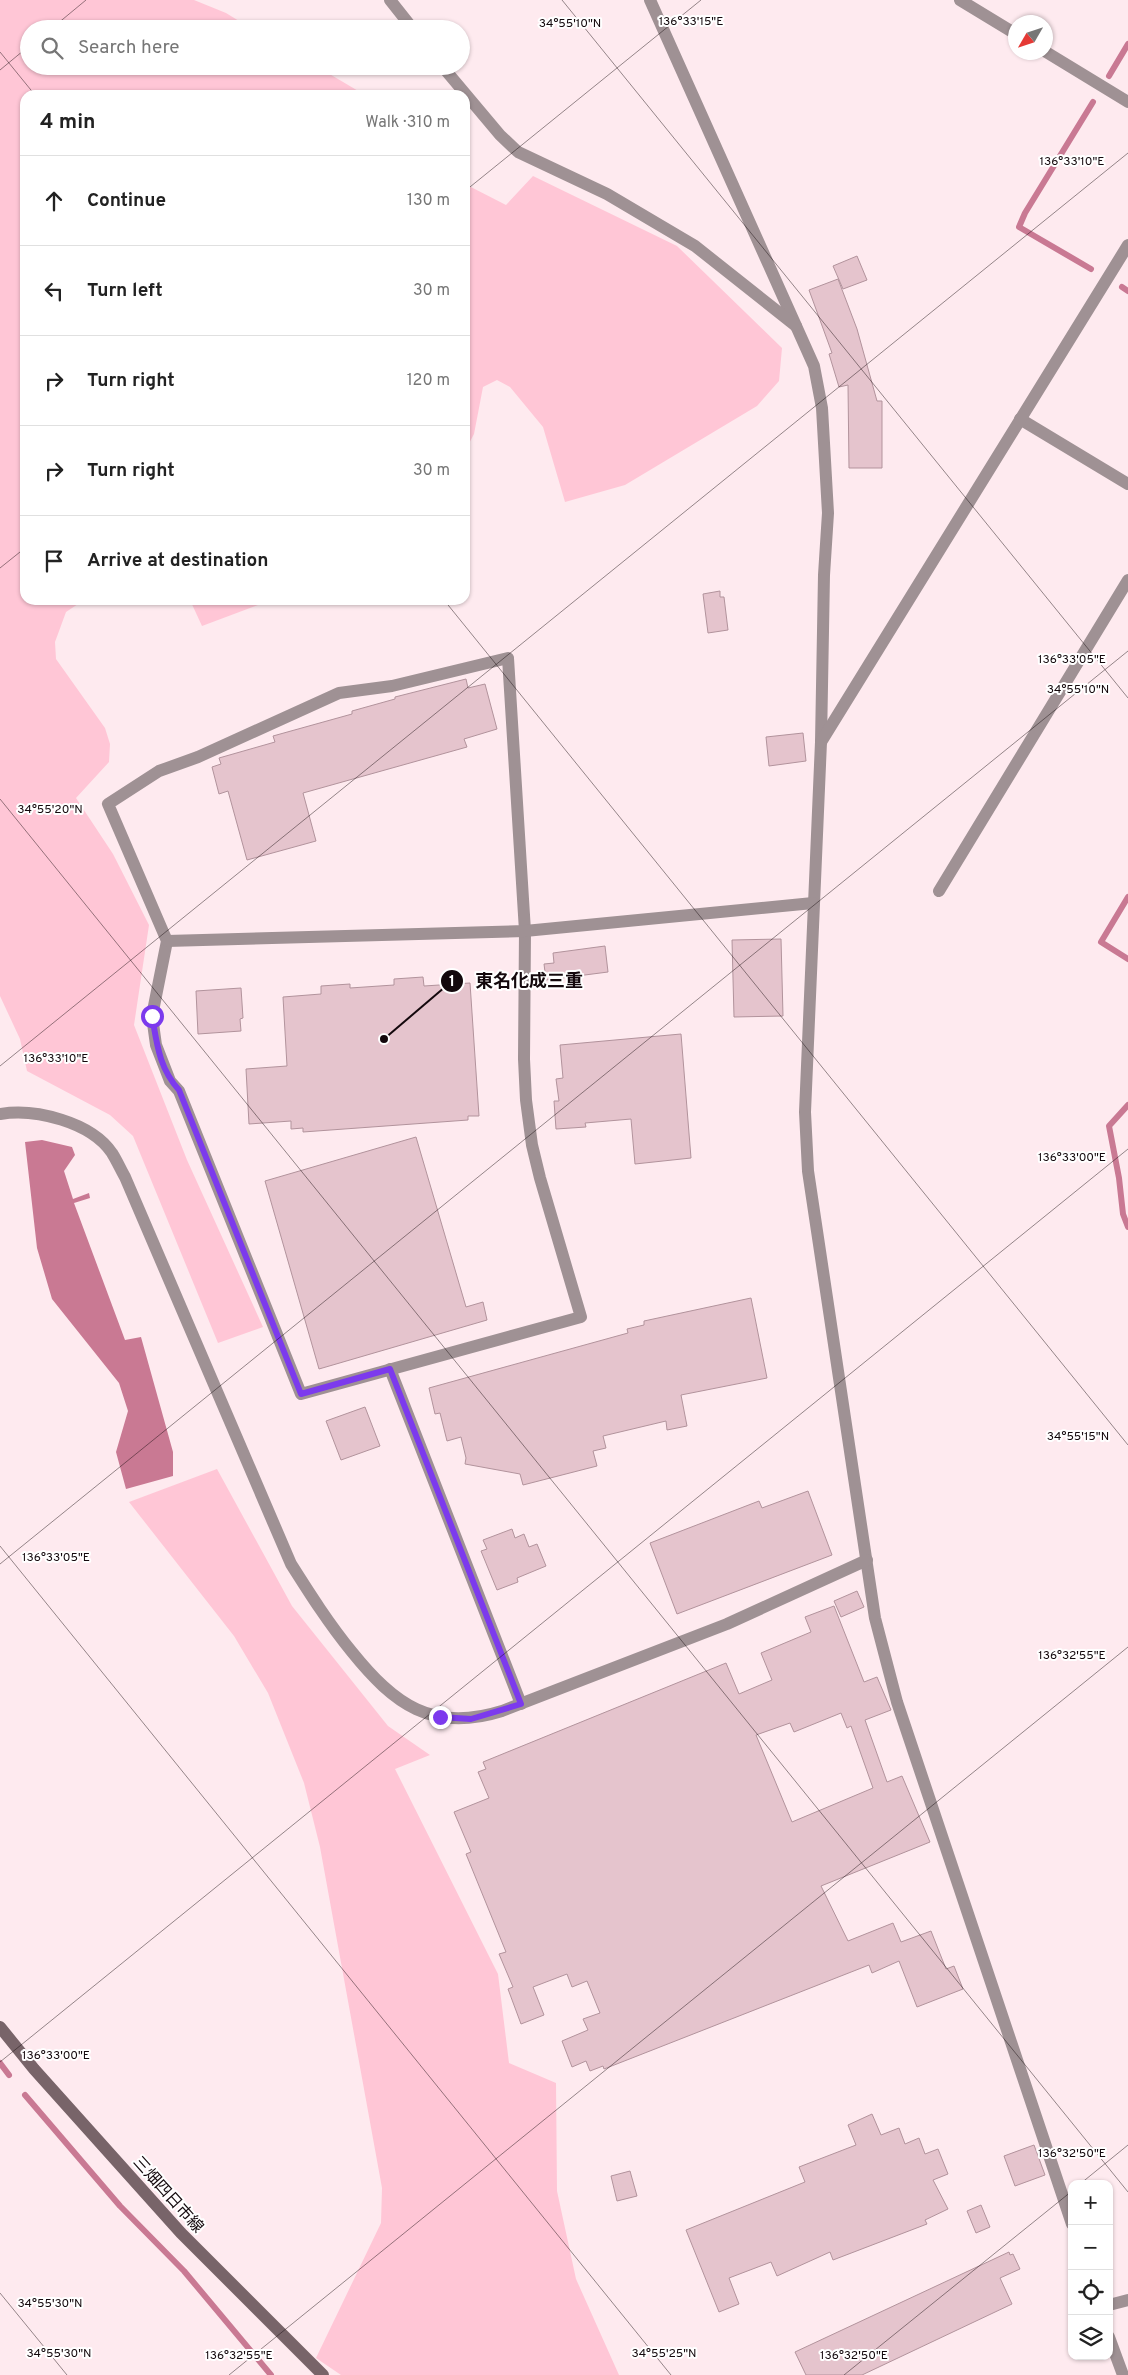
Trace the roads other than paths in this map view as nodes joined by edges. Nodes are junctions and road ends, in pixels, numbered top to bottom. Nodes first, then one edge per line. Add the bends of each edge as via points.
1 (390, 0) edge
2 (650, 0) edge
3 (960, 0) edge
4 (406, 20) edge
5 (1008, 29) edge
6 (1053, 56) edge
7 (450, 75) edge
8 (462, 90) edge
9 (470, 99) edge
10 (1128, 102) edge
11 (1128, 245) edge
12 (798, 328) junction
13 (1020, 419) junction
14 (1128, 484) edge
15 (1128, 580) edge
16 (821, 742) junction
17 (938, 891) dead end
18 (813, 903) junction
19 (525, 931) junction
20 (167, 941) junction
21 (0, 1114) edge
22 (390, 1369) junction
23 (866, 1560) junction
24 (521, 1704) junction
25 (0, 2027) edge
26 (1068, 2212) edge
27 (1128, 2300) edge
28 (1113, 2304) edge
29 (1113, 2348) edge
30 (323, 2375) edge
31 (1122, 2375) edge

1 - 4 street
2 - 12 street
3 - 5 street
6 - 10 street
7 - 8 street
9 - 12 street via 518,152 607,194 696,246
11 - 13 street
12 - 16 street via 814,366 822,408 828,513
13 - 14 street
13 - 16 street
15 - 17 street
16 - 18 street
18 - 19 street
18 - 23 street via 805,1112 808,1171
19 - 20 street
19 - 20 street via 508,658 392,686 340,693 198,757 158,771 108,804
19 - 22 street via 524,1059 532,1145 582,1317
20 - 22 street via 153,1004 156,1045 170,1080 179,1090 301,1394
21 - 24 street via 34,1112 55,1118 95,1138 111,1152 125,1177 291,1564 326,1619 374,1680 407,1705 422,1712 455,1719 489,1715
22 - 24 street
23 - 24 street via 727,1624
23 - 26 street via 877,1627 897,1702
25 - 30 main road, 三畑四日市線 via 181,2232
27 - 28 street
29 - 31 street

